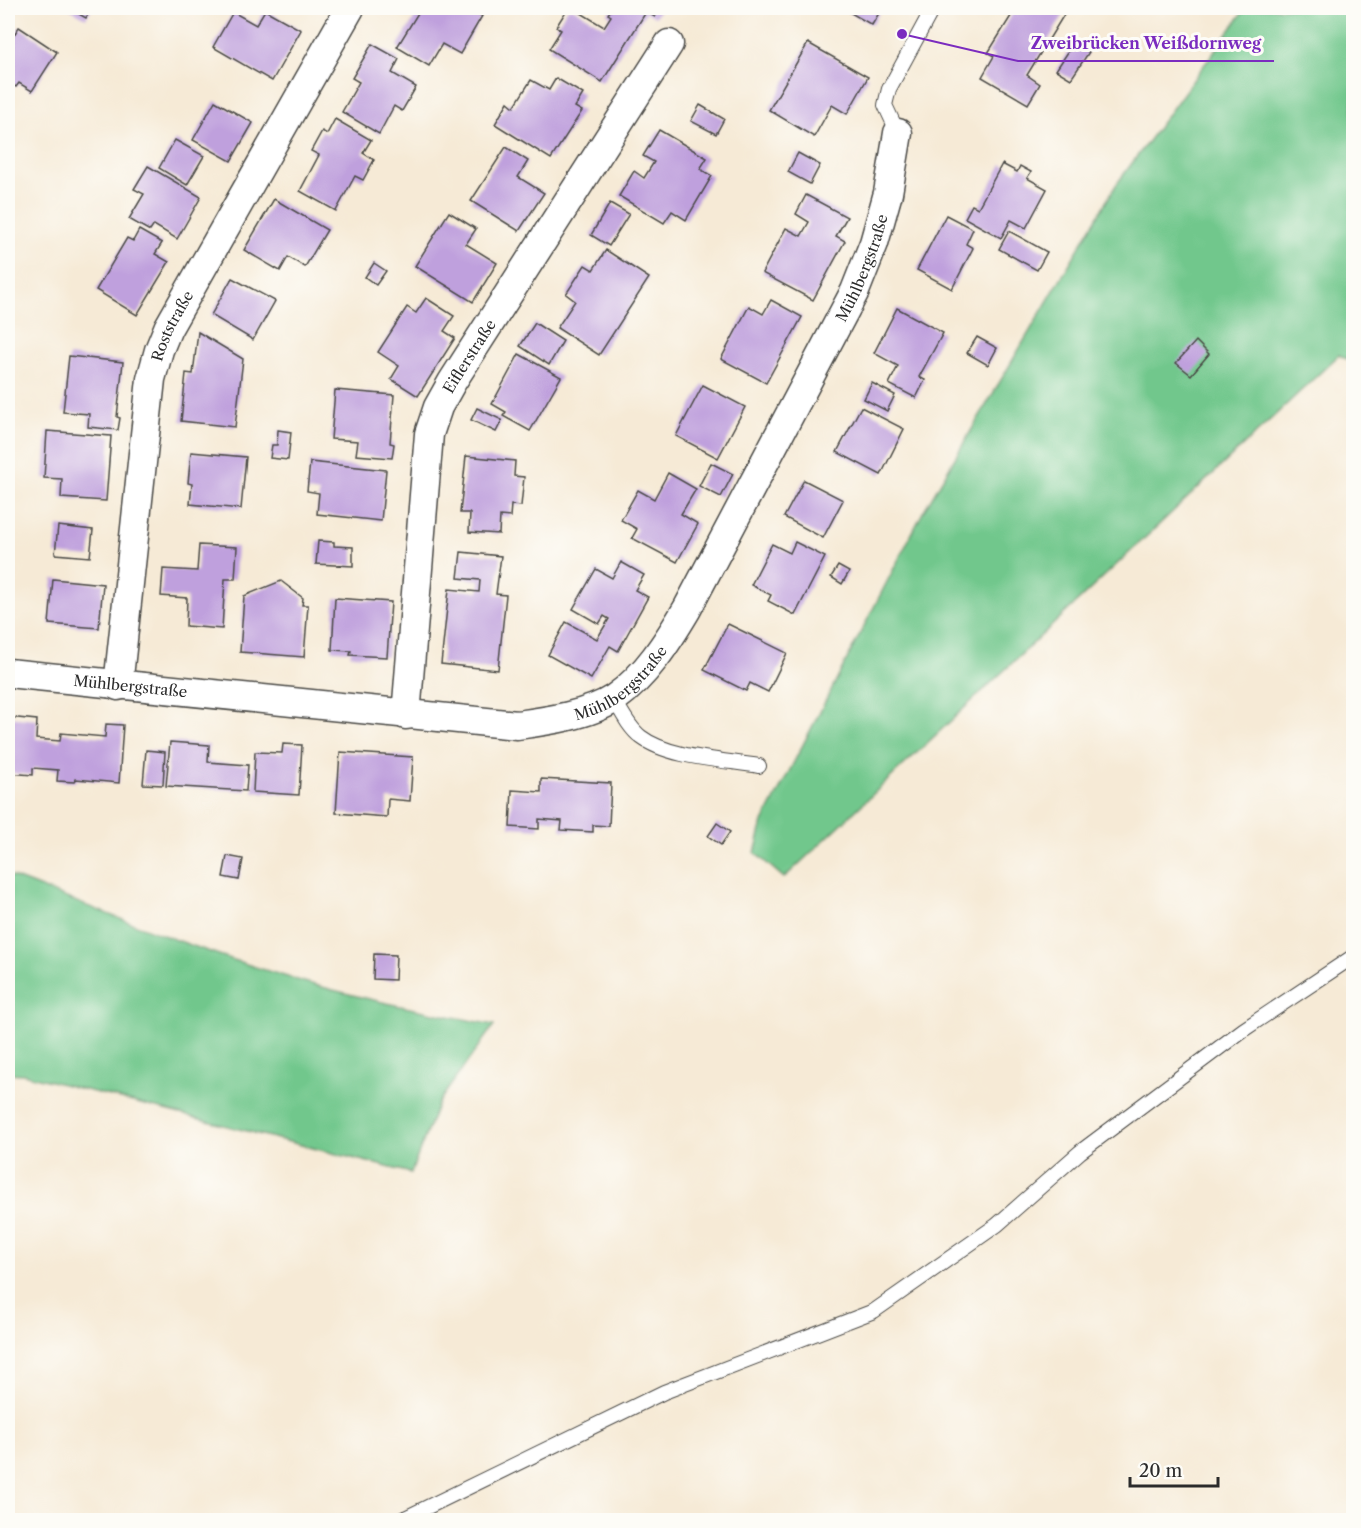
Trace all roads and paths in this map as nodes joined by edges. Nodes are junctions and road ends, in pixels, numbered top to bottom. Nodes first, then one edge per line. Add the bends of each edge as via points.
1 (350, 8) edge
2 (933, 8) edge
3 (669, 44) dead end
4 (898, 133) joint
5 (8, 674) edge
6 (118, 686) junction
7 (614, 699) junction
8 (406, 715) junction
9 (759, 766) dead end
10 (1353, 956) edge
11 (401, 1521) edge

1 - 6 street, Roststraße via 159,350 151,379
2 - 4 lane via 889,88 885,105
3 - 8 street, Eiflerstraße via 438,407 429,434
4 - 7 street, Mühlbergstraße via 888,193 855,291 687,609 641,675
5 - 6 street, Mühlbergstraße
6 - 8 street, Mühlbergstraße
7 - 8 street, Mühlbergstraße via 560,719 517,725
7 - 9 lane via 639,735 654,745 673,752
10 - 11 lane via 1243,1030 1080,1152 997,1225 874,1311 664,1392

